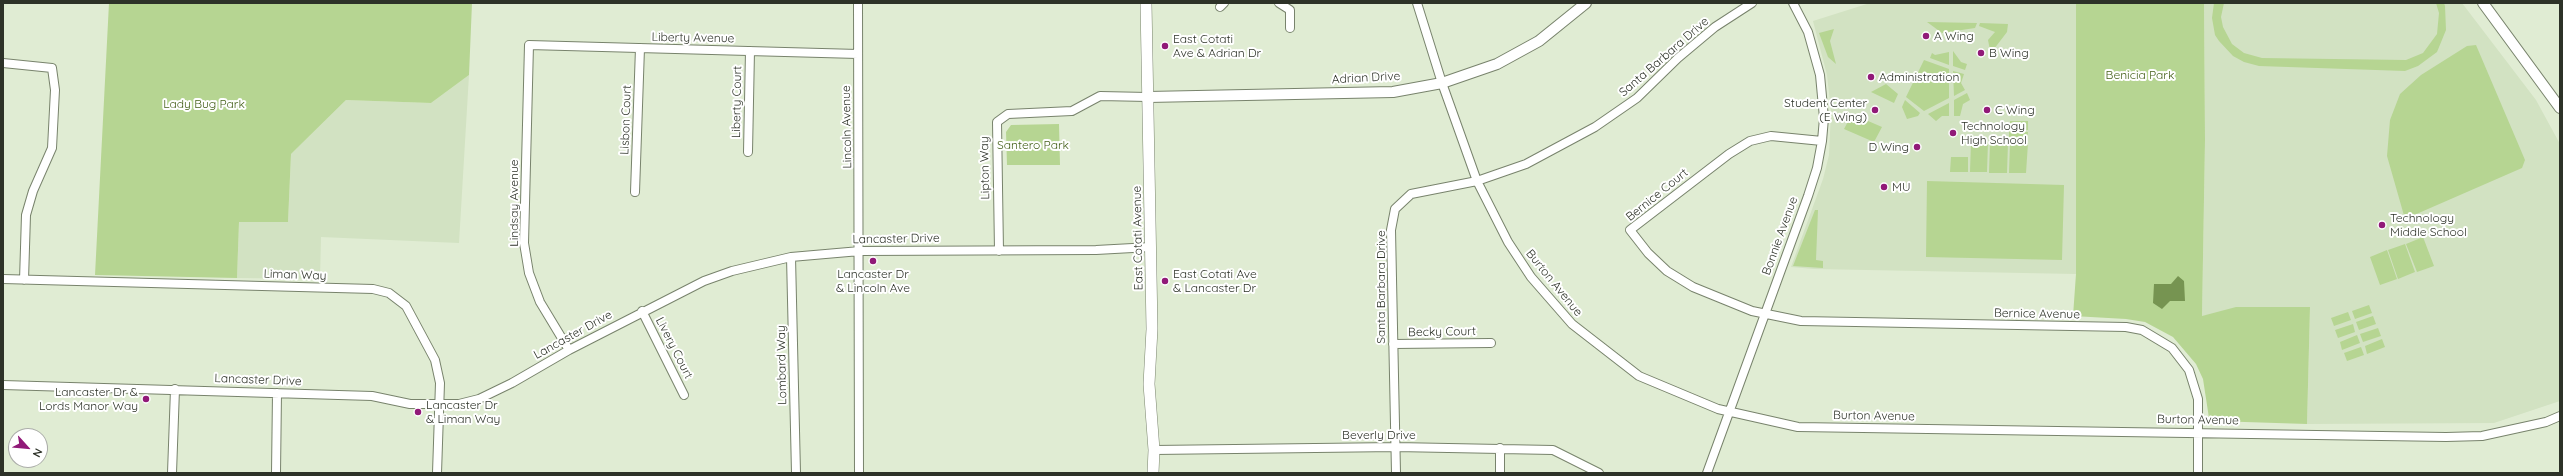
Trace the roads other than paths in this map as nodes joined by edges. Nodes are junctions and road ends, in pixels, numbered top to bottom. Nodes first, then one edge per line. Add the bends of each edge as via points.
1 (858, 3) edge
2 (1146, 3) edge
3 (1279, 3) edge
4 (1417, 3) edge
5 (1586, 3) edge
6 (1752, 3) edge
7 (1793, 3) edge
8 (2483, 3) edge
9 (1290, 28) dead end
10 (528, 45) joint
11 (640, 48) junction
12 (750, 51) junction
13 (858, 54) junction
14 (3, 63) edge
15 (1442, 83) junction
16 (1148, 97) junction
17 (2560, 108) edge
18 (1822, 141) junction
19 (748, 152) dead end
20 (1477, 181) junction
21 (635, 192) dead end
22 (1151, 247) junction
23 (860, 251) junction
24 (999, 251) junction
25 (791, 257) junction
26 (3, 279) edge
27 (24, 280) junction
28 (642, 311) junction
29 (1765, 314) junction
30 (1491, 343) dead end
31 (1393, 344) junction
32 (569, 350) junction
33 (3, 385) edge
34 (175, 389) junction
35 (277, 393) junction
36 (684, 395) dead end
37 (440, 404) junction
38 (1728, 412) junction
39 (2560, 416) edge
40 (2199, 432) junction
41 (1396, 447) junction
42 (1500, 448) junction
43 (1154, 450) junction
44 (172, 473) edge
45 (276, 473) edge
46 (437, 473) edge
47 (796, 473) edge
48 (859, 473) edge
49 (1153, 473) edge
50 (1396, 473) edge
51 (1500, 473) edge
52 (1600, 473) edge
53 (1707, 473) edge
54 (2198, 473) edge

1 - 13 street, Lincoln Avenue
2 - 16 main road, East Cotati Avenue
3 - 9 street via 1290,10
4 - 15 street, Burton Avenue
5 - 15 street, Adrian Drive via 1539,41 1497,64
6 - 20 street, Santa Barbara Drive via 1715,27 1637,98 1595,127 1526,164
7 - 18 street, Bonnie Avenue via 1808,32 1820,75 1824,118
8 - 17 street
10 - 11 street, Liberty Avenue
10 - 32 street, Lindsay Avenue via 524,243 529,273 540,302
11 - 12 street, Liberty Avenue
11 - 21 street, Lisbon Court
12 - 13 street, Liberty Avenue
12 - 19 street, Liberty Court
13 - 23 street, Lincoln Avenue
14 - 27 street via 52,68 55,90 52,148 33,191 26,215
15 - 16 street, Adrian Drive via 1394,92
15 - 20 street, Burton Avenue
16 - 22 main road, East Cotati Avenue
16 - 24 street, Lipton Way via 1100,96 1072,110 1008,114 997,122
18 - 29 street, Bonnie Avenue via 1808,196
18 - 29 street, Bernice Court via 1771,136 1750,141 1729,154 1630,230 1648,253 1667,271 1693,287 1729,303
20 - 31 street, Santa Barbara Drive via 1411,194 1395,209 1391,230
20 - 38 street, Burton Avenue via 1519,259 1535,283 1572,324 1639,376 1683,396
22 - 24 street, Lancaster Drive
22 - 43 main road, East Cotati Avenue via 1152,329 1149,384
23 - 24 street, Lancaster Drive
23 - 25 street, Lancaster Drive
23 - 48 street, Lincoln Avenue via 857,332
25 - 28 street, Lancaster Drive via 732,271 704,281
25 - 47 street, Lombard Way
26 - 27 street, Liman Way
27 - 37 street, Liman Way via 373,289 389,293 406,306 435,360 440,383
28 - 32 street, Lancaster Drive
28 - 36 street, Livery Court
29 - 38 street, Bonnie Avenue
29 - 40 street, Bernice Avenue via 1801,322 2126,327 2142,330 2172,348 2189,370 2198,399
30 - 31 street, Becky Court
31 - 41 street, Santa Barbara Drive
32 - 37 street, Lancaster Drive via 480,399 458,404
33 - 34 street, Lancaster Drive
34 - 35 street, Lancaster Drive
34 - 44 street
35 - 37 street, Lancaster Drive via 372,396 410,404
35 - 45 street
37 - 46 street, Liman Way
38 - 40 street, Burton Avenue via 1798,427
38 - 53 street, Bonnie Avenue
39 - 40 street, Burton Avenue via 2523,428 2482,436
40 - 54 street, Bernice Avenue
41 - 42 street, Beverly Drive
41 - 43 street, Beverly Drive
41 - 50 street, Santa Barbara Drive
42 - 51 street
42 - 52 street, Beverly Drive via 1553,450
43 - 49 main road, East Cotati Avenue

